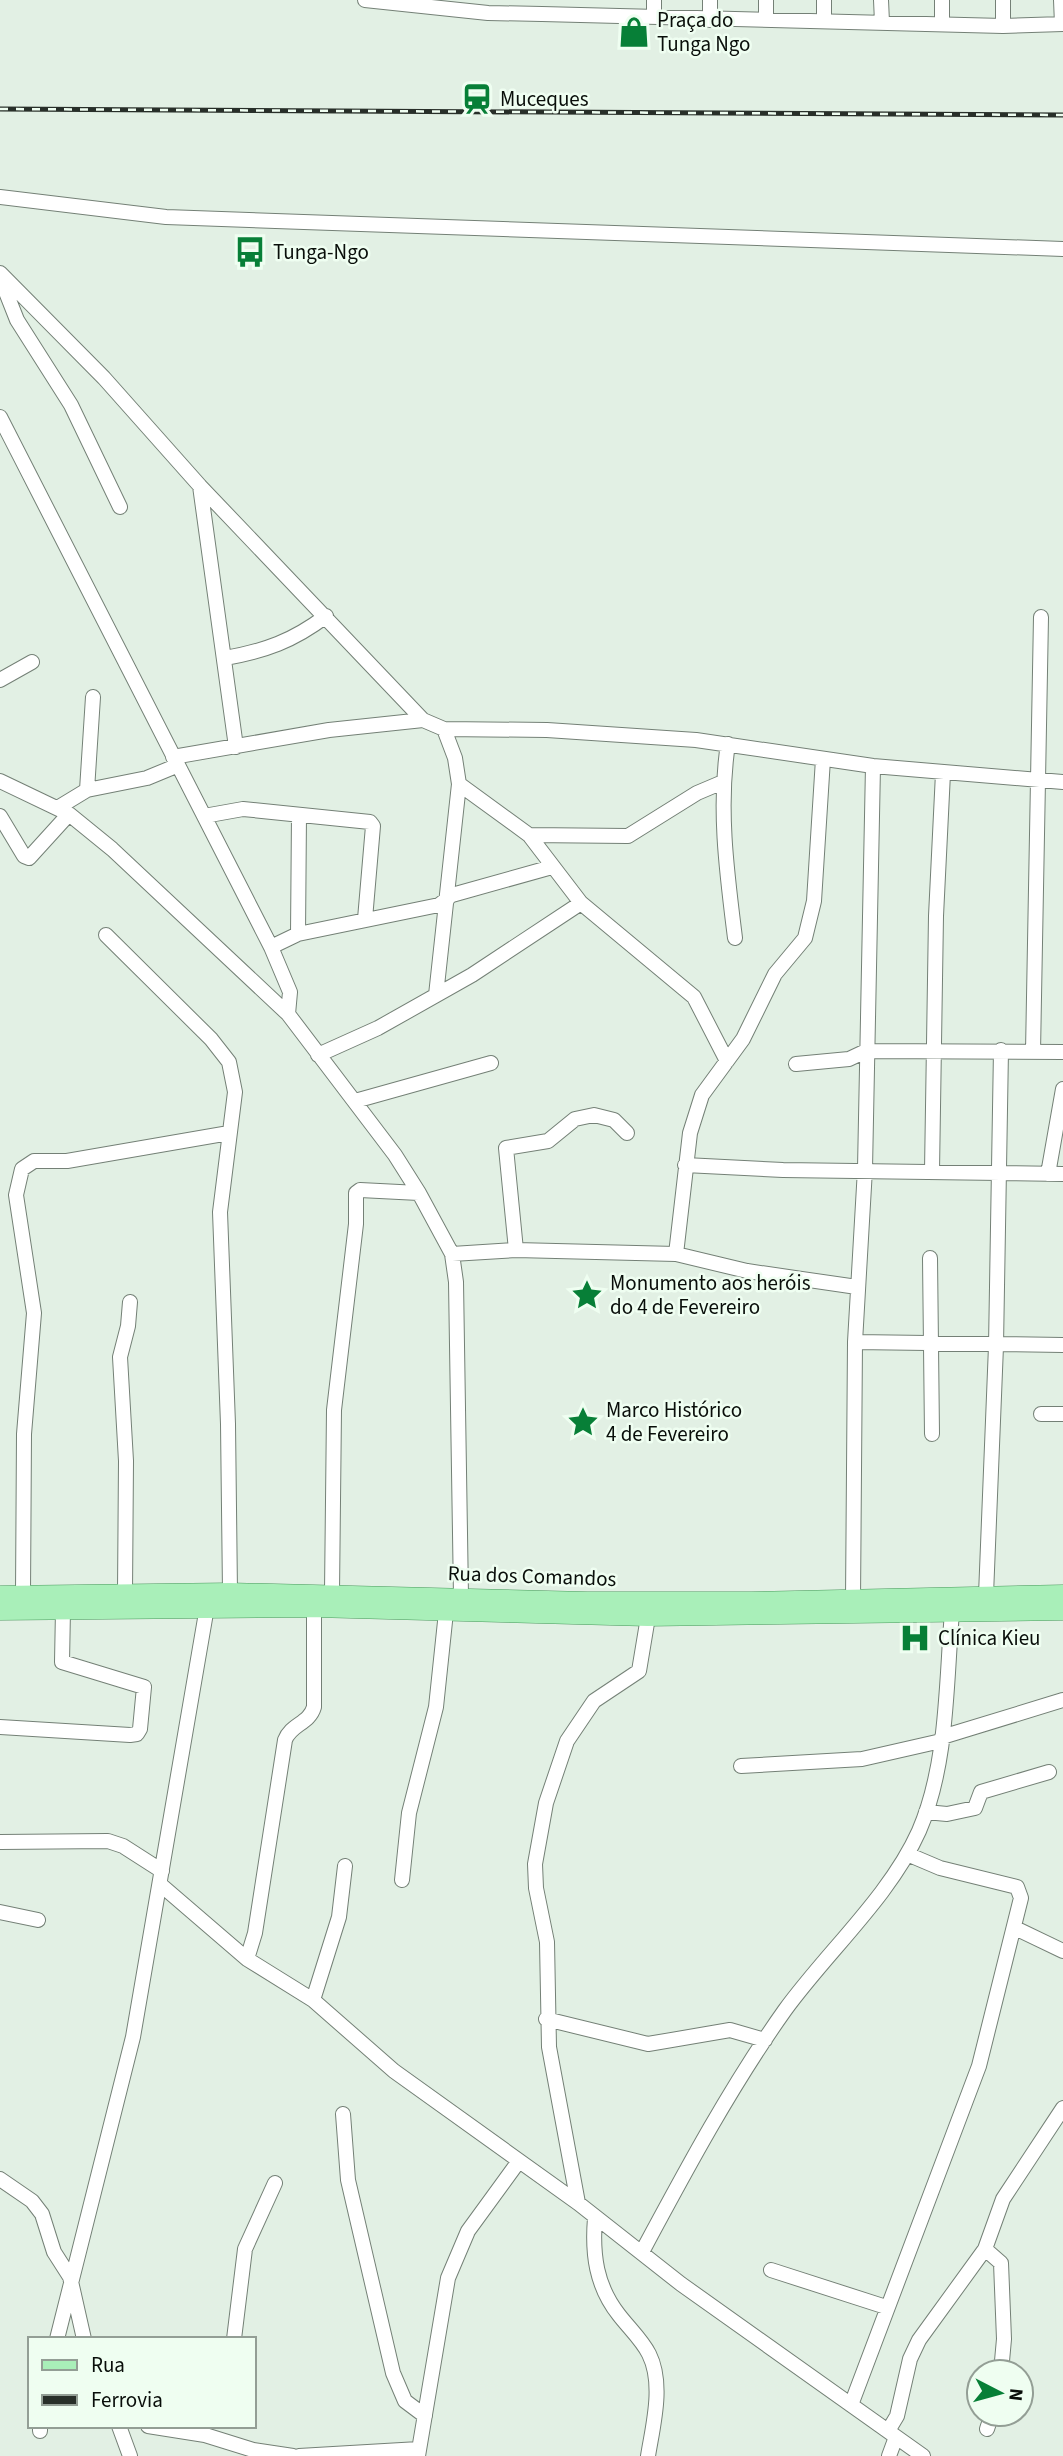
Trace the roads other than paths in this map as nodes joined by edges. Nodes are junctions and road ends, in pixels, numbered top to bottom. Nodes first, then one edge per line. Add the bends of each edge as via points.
1 (366, 0) edge
2 (595, 0) edge
3 (654, 0) edge
4 (710, 0) edge
5 (766, 0) edge
6 (824, 0) edge
7 (881, 0) edge
8 (942, 0) edge
9 (1003, 0) edge
10 (1061, 0) edge
11 (424, 3) edge
12 (488, 6) edge
13 (542, 7) edge
14 (595, 16) junction
15 (654, 17) junction
16 (710, 20) junction
17 (766, 20) junction
18 (824, 21) junction
19 (881, 22) junction
20 (942, 24) junction
21 (1063, 24) edge
22 (1003, 26) junction
23 (0, 197) edge
24 (1063, 249) edge
25 (0, 274) edge
26 (0, 417) edge
27 (200, 486) junction
28 (120, 507) dead end
29 (326, 616) junction
30 (1041, 617) dead end
31 (225, 658) junction
32 (32, 662) dead end
33 (0, 680) edge
34 (93, 697) dead end
35 (423, 720) junction
36 (444, 729) junction
37 (728, 744) junction
38 (236, 747) junction
39 (822, 759) junction
40 (174, 761) junction
41 (873, 766) junction
42 (943, 773) junction
43 (0, 781) edge
44 (723, 782) junction
45 (1039, 782) junction
46 (1063, 782) edge
47 (459, 784) junction
48 (88, 790) junction
49 (64, 810) junction
50 (299, 815) junction
51 (0, 816) edge
52 (204, 816) junction
53 (529, 835) junction
54 (552, 867) junction
55 (445, 901) junction
56 (581, 903) junction
57 (365, 919) junction
58 (298, 934) junction
59 (106, 935) dead end
60 (735, 938) dead end
61 (271, 947) junction
62 (436, 995) junction
63 (288, 1014) junction
64 (866, 1051) junction
65 (934, 1051) junction
66 (1002, 1051) junction
67 (1033, 1052) junction
68 (1063, 1052) edge
69 (318, 1055) junction
70 (727, 1061) junction
71 (491, 1063) dead end
72 (796, 1064) dead end
73 (1063, 1089) edge
74 (355, 1101) junction
75 (229, 1133) junction
76 (627, 1133) dead end
77 (685, 1165) junction
78 (865, 1169) junction
79 (932, 1171) junction
80 (1000, 1173) junction
81 (1056, 1174) edge
82 (419, 1193) junction
83 (516, 1250) junction
84 (452, 1254) junction
85 (676, 1254) junction
86 (930, 1258) dead end
87 (857, 1287) junction
88 (130, 1302) dead end
89 (855, 1342) junction
90 (931, 1343) junction
91 (1063, 1345) edge
92 (996, 1346) junction
93 (1041, 1414) dead end
94 (1063, 1414) edge
95 (932, 1434) dead end
96 (125, 1592) junction
97 (230, 1592) junction
98 (332, 1592) junction
99 (23, 1594) junction
100 (1063, 1594) edge
101 (986, 1595) junction
102 (461, 1597) junction
103 (853, 1600) junction
104 (0, 1607) edge
105 (207, 1607) junction
106 (314, 1608) junction
107 (63, 1610) junction
108 (1063, 1611) edge
109 (446, 1612) junction
110 (952, 1612) junction
111 (648, 1617) junction
112 (1063, 1700) edge
113 (0, 1727) edge
114 (942, 1739) junction
115 (741, 1766) dead end
116 (1049, 1772) dead end
117 (926, 1812) junction
118 (0, 1842) edge
119 (906, 1854) junction
120 (345, 1866) dead end
121 (161, 1878) junction
122 (402, 1880) dead end
123 (0, 1912) edge
124 (38, 1920) dead end
125 (1015, 1928) junction
126 (1063, 1951) edge
127 (247, 1959) junction
128 (313, 2000) junction
129 (546, 2019) junction
130 (765, 2040) junction
131 (1063, 2108) edge
132 (343, 2114) dead end
133 (519, 2161) junction
134 (0, 2179) edge
135 (275, 2183) dead end
136 (578, 2203) junction
137 (595, 2218) junction
138 (985, 2249) junction
139 (642, 2252) junction
140 (771, 2270) dead end
141 (70, 2277) junction
142 (886, 2307) junction
143 (57, 2337) edge
144 (84, 2337) edge
145 (234, 2337) edge
146 (1002, 2358) edge
147 (850, 2405) junction
148 (425, 2416) junction
149 (120, 2428) edge
150 (178, 2428) edge
151 (207, 2430) edge
152 (892, 2434) junction
153 (418, 2452) edge
154 (253, 2453) edge
155 (130, 2456) edge
156 (293, 2456) edge
157 (299, 2456) edge
158 (648, 2456) edge
159 (889, 2456) edge
160 (923, 2456) edge

1 - 11 street
2 - 14 street
3 - 15 street
4 - 16 street
5 - 17 street
6 - 18 street
7 - 19 street
8 - 20 street
9 - 22 street
10 - 21 street
11 - 12 street
12 - 13 street
13 - 14 street
14 - 15 street
15 - 16 street
16 - 17 street
17 - 18 street
18 - 19 street
19 - 20 street
20 - 22 street
21 - 22 street
23 - 24 street via 166,217
25 - 27 street via 104,377
25 - 28 street via 17,320 71,405
26 - 40 street
27 - 29 street
27 - 31 street
29 - 31 street via 293,640
29 - 35 street
30 - 45 street
31 - 38 street
32 - 33 street
34 - 48 street
35 - 36 street
35 - 38 street via 329,730
36 - 37 street via 547,730
36 - 47 street
37 - 39 street
37 - 44 street
38 - 40 street
39 - 41 street
39 - 70 street via 814,901 805,938 775,974 756,1018
40 - 48 street via 147,779
40 - 52 street
41 - 42 street
41 - 64 street
42 - 45 street
42 - 65 street
43 - 49 street
44 - 53 street via 628,836
44 - 60 street
45 - 46 street
45 - 67 street
47 - 53 street
47 - 55 street
48 - 49 street
49 - 51 street via 29,858
49 - 63 street
50 - 52 street via 236,809
50 - 57 street via 372,824
50 - 58 street
52 - 61 street
53 - 54 street
54 - 55 street via 452,895
54 - 56 street
55 - 57 street
55 - 62 street
56 - 62 street
56 - 70 street via 694,997
57 - 58 street
58 - 61 street
59 - 75 street via 229,1062 235,1092
61 - 63 street via 290,992
62 - 69 street
63 - 69 street
64 - 65 street
64 - 72 street via 849,1059
64 - 78 street
65 - 66 street
65 - 79 street
66 - 67 street
66 - 80 street
67 - 68 street
69 - 74 street
70 - 77 street via 702,1095
71 - 74 street
73 - 81 street
74 - 82 street
75 - 97 street via 220,1212
75 - 99 street via 67,1161 34,1161 22,1169 16,1195 34,1314 24,1424
76 - 83 street via 614,1120 594,1115 575,1119 548,1141 506,1148
77 - 78 street
77 - 85 street
78 - 79 street
78 - 87 street
79 - 80 street
80 - 81 street
80 - 92 street
82 - 84 street
82 - 98 street via 356,1193 334,1410
83 - 84 street
83 - 85 street
84 - 102 street
85 - 87 street via 747,1271
86 - 90 street
87 - 89 street
88 - 96 street via 120,1357
89 - 90 street
89 - 103 street
90 - 92 street
90 - 95 street
91 - 92 street
92 - 101 street
93 - 94 street
96 - 97 main road, Rua dos Comandos
96 - 99 main road, Rua dos Comandos
97 - 98 main road, Rua dos Comandos
98 - 102 main road, Rua dos Comandos
99 - 104 main road, Rua dos Comandos
100 - 101 main road, Rua dos Comandos
101 - 103 main road, Rua dos Comandos
102 - 103 main road, Rua dos Comandos
104 - 107 main road, Rua dos Comandos
105 - 106 main road, Rua dos Comandos
105 - 107 main road, Rua dos Comandos
105 - 121 street
106 - 109 main road, Rua dos Comandos
106 - 127 street via 313,1712 292,1728 285,1740
107 - 113 street via 62,1662 144,1688 140,1729 130,1735
108 - 110 main road, Rua dos Comandos
109 - 111 main road, Rua dos Comandos
109 - 122 street via 436,1707 409,1813
110 - 111 main road, Rua dos Comandos
110 - 114 street
111 - 129 street via 639,1671 602,1694 580,1717 567,1741 547,1803 536,1864 547,1942
112 - 114 street
114 - 115 street via 862,1759
114 - 117 street
116 - 117 street via 981,1792 975,1808 947,1814
117 - 119 street
118 - 121 street via 108,1841 123,1846
119 - 125 street via 940,1868 1017,1887 1021,1898
119 - 130 street
120 - 128 street via 340,1917
121 - 127 street
121 - 141 street via 133,2038
123 - 124 street
125 - 126 street
125 - 142 street via 979,2066
127 - 128 street
128 - 133 street via 394,2071
129 - 130 street via 648,2044 730,2030
129 - 136 street
130 - 139 street
131 - 138 street via 1003,2199
132 - 148 street via 348,2180 393,2373 405,2401
133 - 136 street
133 - 148 street via 481,2211 455,2258
134 - 141 street via 37,2207 54,2252
135 - 145 street via 245,2249
136 - 137 street
137 - 139 street
137 - 158 street via 593,2243 601,2286 649,2354 654,2370 655,2411
138 - 146 street via 1001,2263
138 - 152 street via 919,2340
139 - 147 street
140 - 142 street
141 - 143 street
141 - 144 street
142 - 147 street
147 - 152 street
148 - 153 street
149 - 155 street
150 - 151 street
151 - 154 street
152 - 159 street
152 - 160 street
153 - 157 street
154 - 156 street

